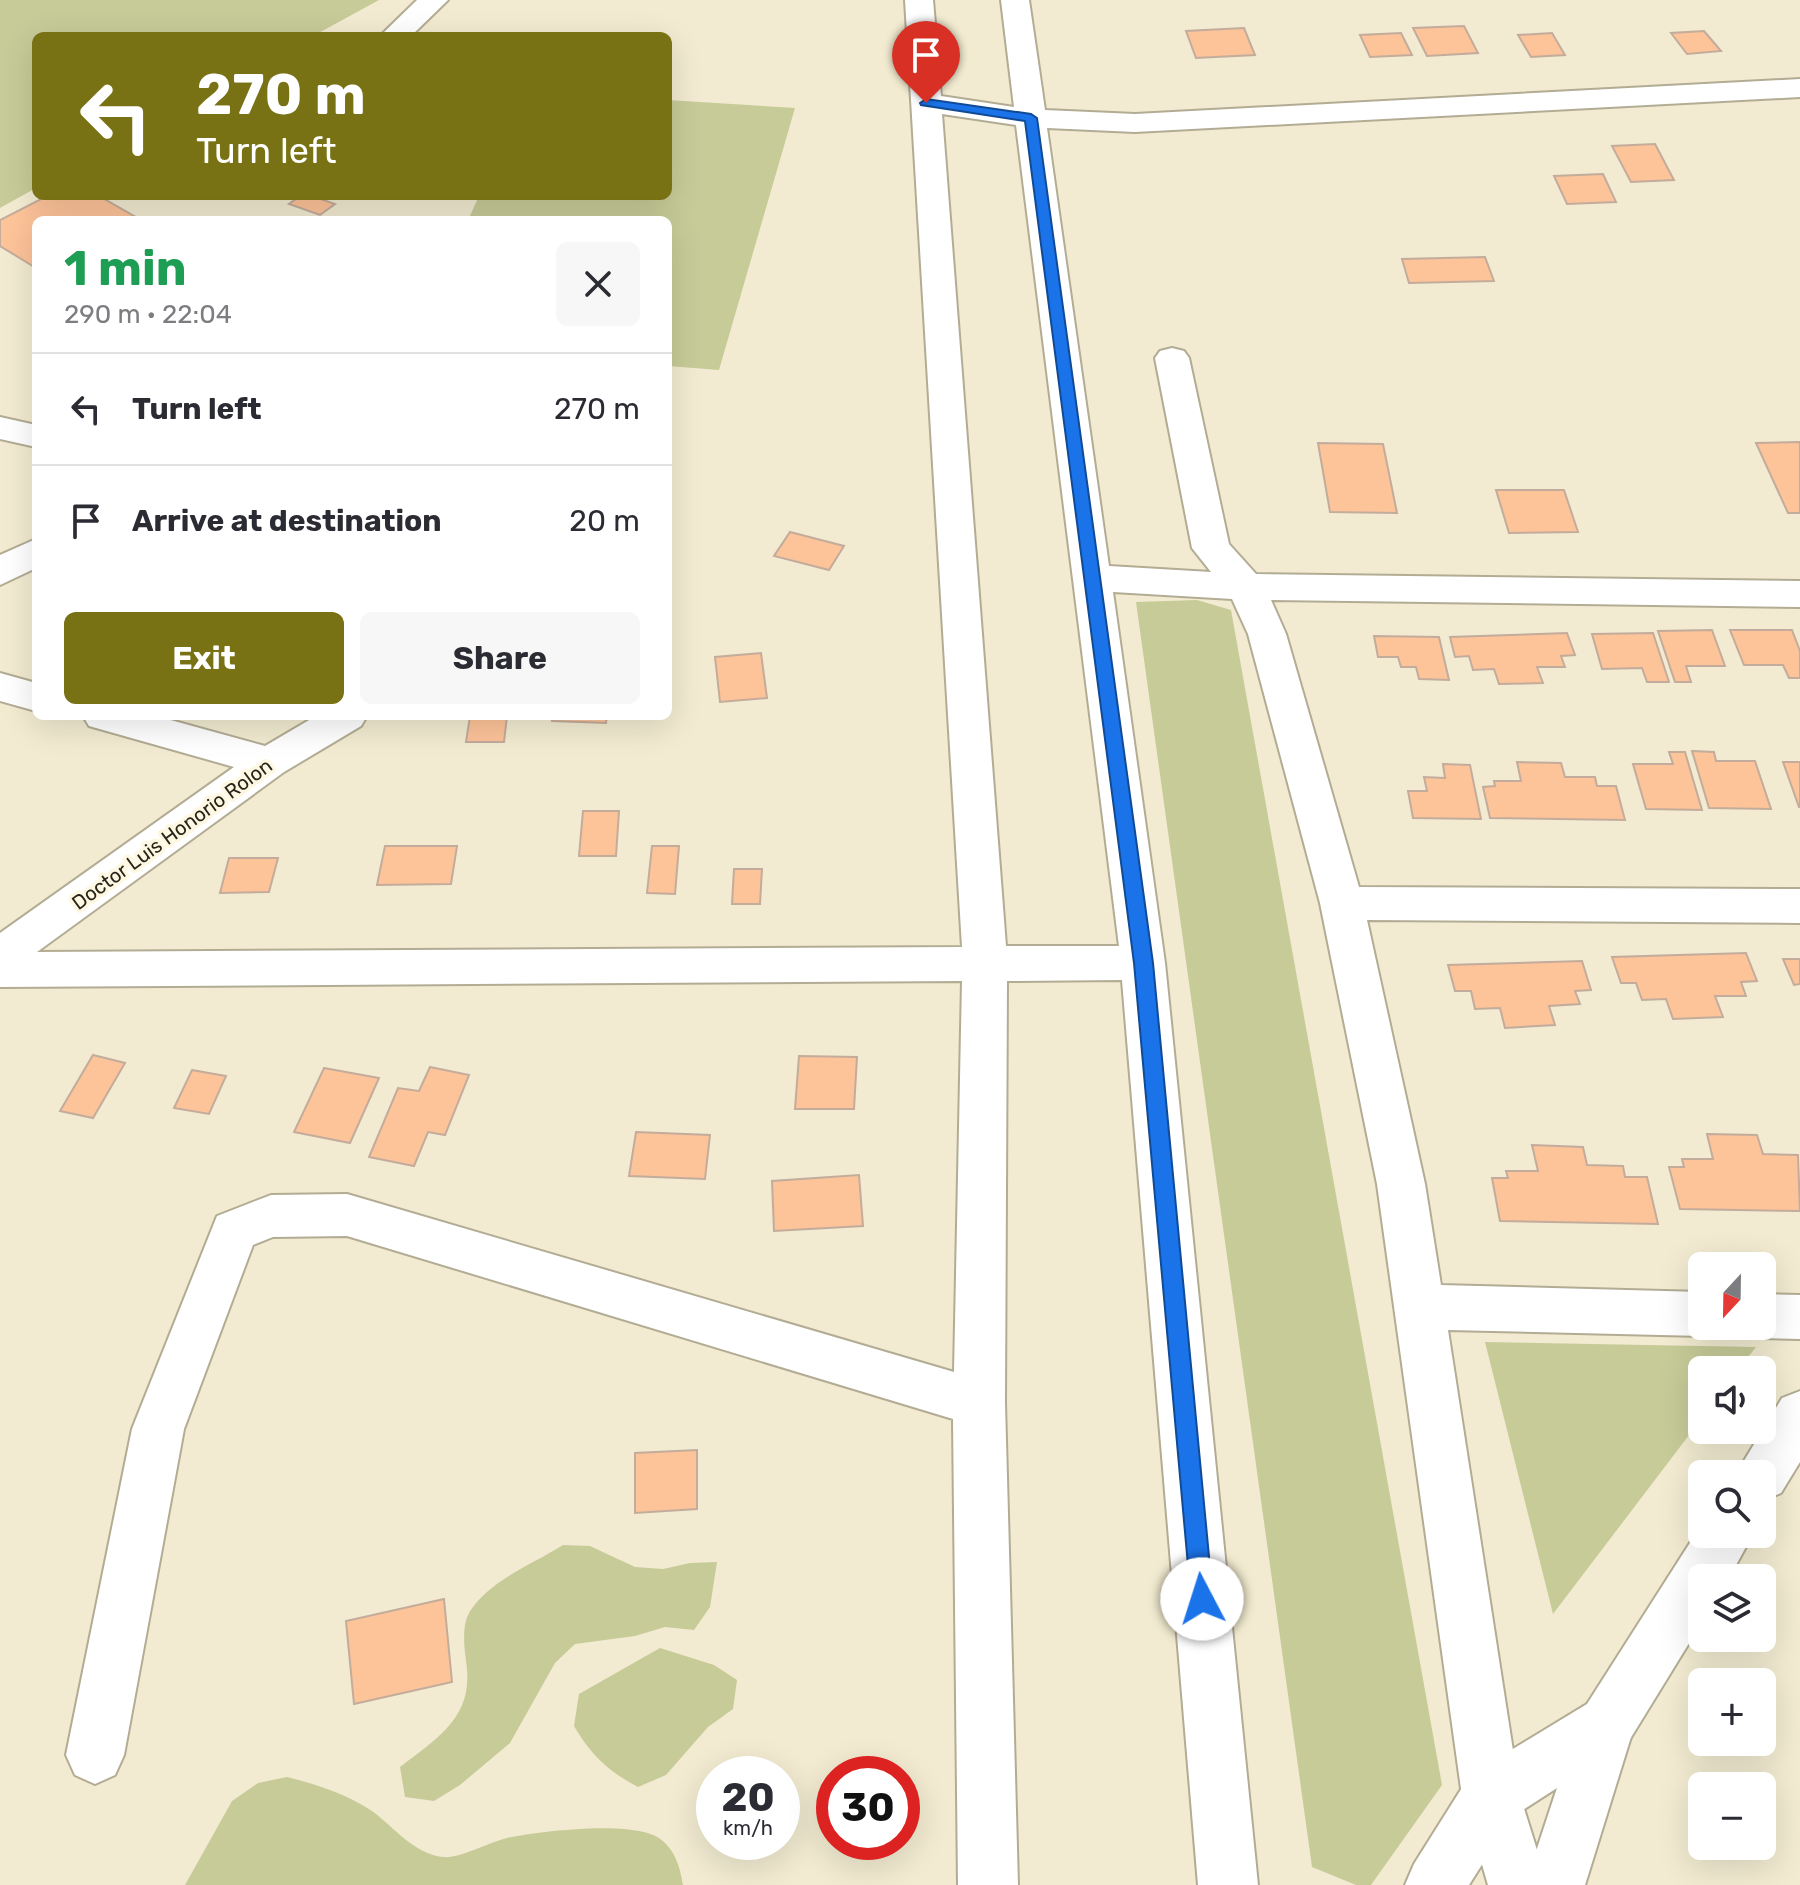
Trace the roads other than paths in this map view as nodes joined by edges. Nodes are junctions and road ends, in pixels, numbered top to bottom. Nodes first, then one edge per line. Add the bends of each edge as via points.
1 (434, 0) edge
2 (919, 0) edge
3 (1015, 0) edge
4 (398, 32) edge
5 (1800, 88) edge
6 (926, 103) junction
7 (1031, 118) junction
8 (1172, 358) dead end
9 (0, 428) edge
10 (32, 435) edge
11 (32, 553) edge
12 (0, 572) edge
13 (1091, 578) junction
14 (1246, 587) junction
15 (1800, 594) edge
16 (0, 687) edge
17 (32, 696) edge
18 (118, 720) edge
19 (340, 720) edge
20 (270, 762) junction
21 (1342, 903) junction
22 (1800, 906) edge
23 (0, 956) edge
24 (1143, 963) junction
25 (985, 966) junction
26 (0, 970) edge
27 (1421, 1307) junction
28 (1688, 1314) edge
29 (1776, 1316) edge
30 (1800, 1317) edge
31 (979, 1403) junction
32 (1800, 1415) edge
33 (1772, 1460) edge
34 (1717, 1548) edge
35 (1607, 1724) junction
36 (95, 1755) dead end
37 (1491, 1796) junction
38 (988, 1885) edge
39 (1228, 1885) edge
40 (1435, 1885) edge
41 (1518, 1885) edge
42 (1555, 1885) edge

1 - 4 street
2 - 6 street
3 - 7 street
5 - 7 street via 1135,123
6 - 7 street
6 - 25 street
7 - 13 street
8 - 14 street via 1211,548
9 - 10 street
11 - 12 street
13 - 14 street
13 - 24 street
14 - 15 street
14 - 21 street via 1267,634
16 - 17 street
18 - 20 street
19 - 20 street, Doctor Luis Honorio Rolon
20 - 23 street, Doctor Luis Honorio Rolon
21 - 22 street
21 - 27 street
24 - 25 street
24 - 39 street
25 - 26 street
25 - 31 street
27 - 28 street
27 - 37 street
29 - 30 street
31 - 36 street via 347,1215 271,1216 234,1231 158,1429
31 - 38 street
32 - 33 street
34 - 35 street
35 - 37 street
35 - 42 street
37 - 40 street
37 - 41 street

